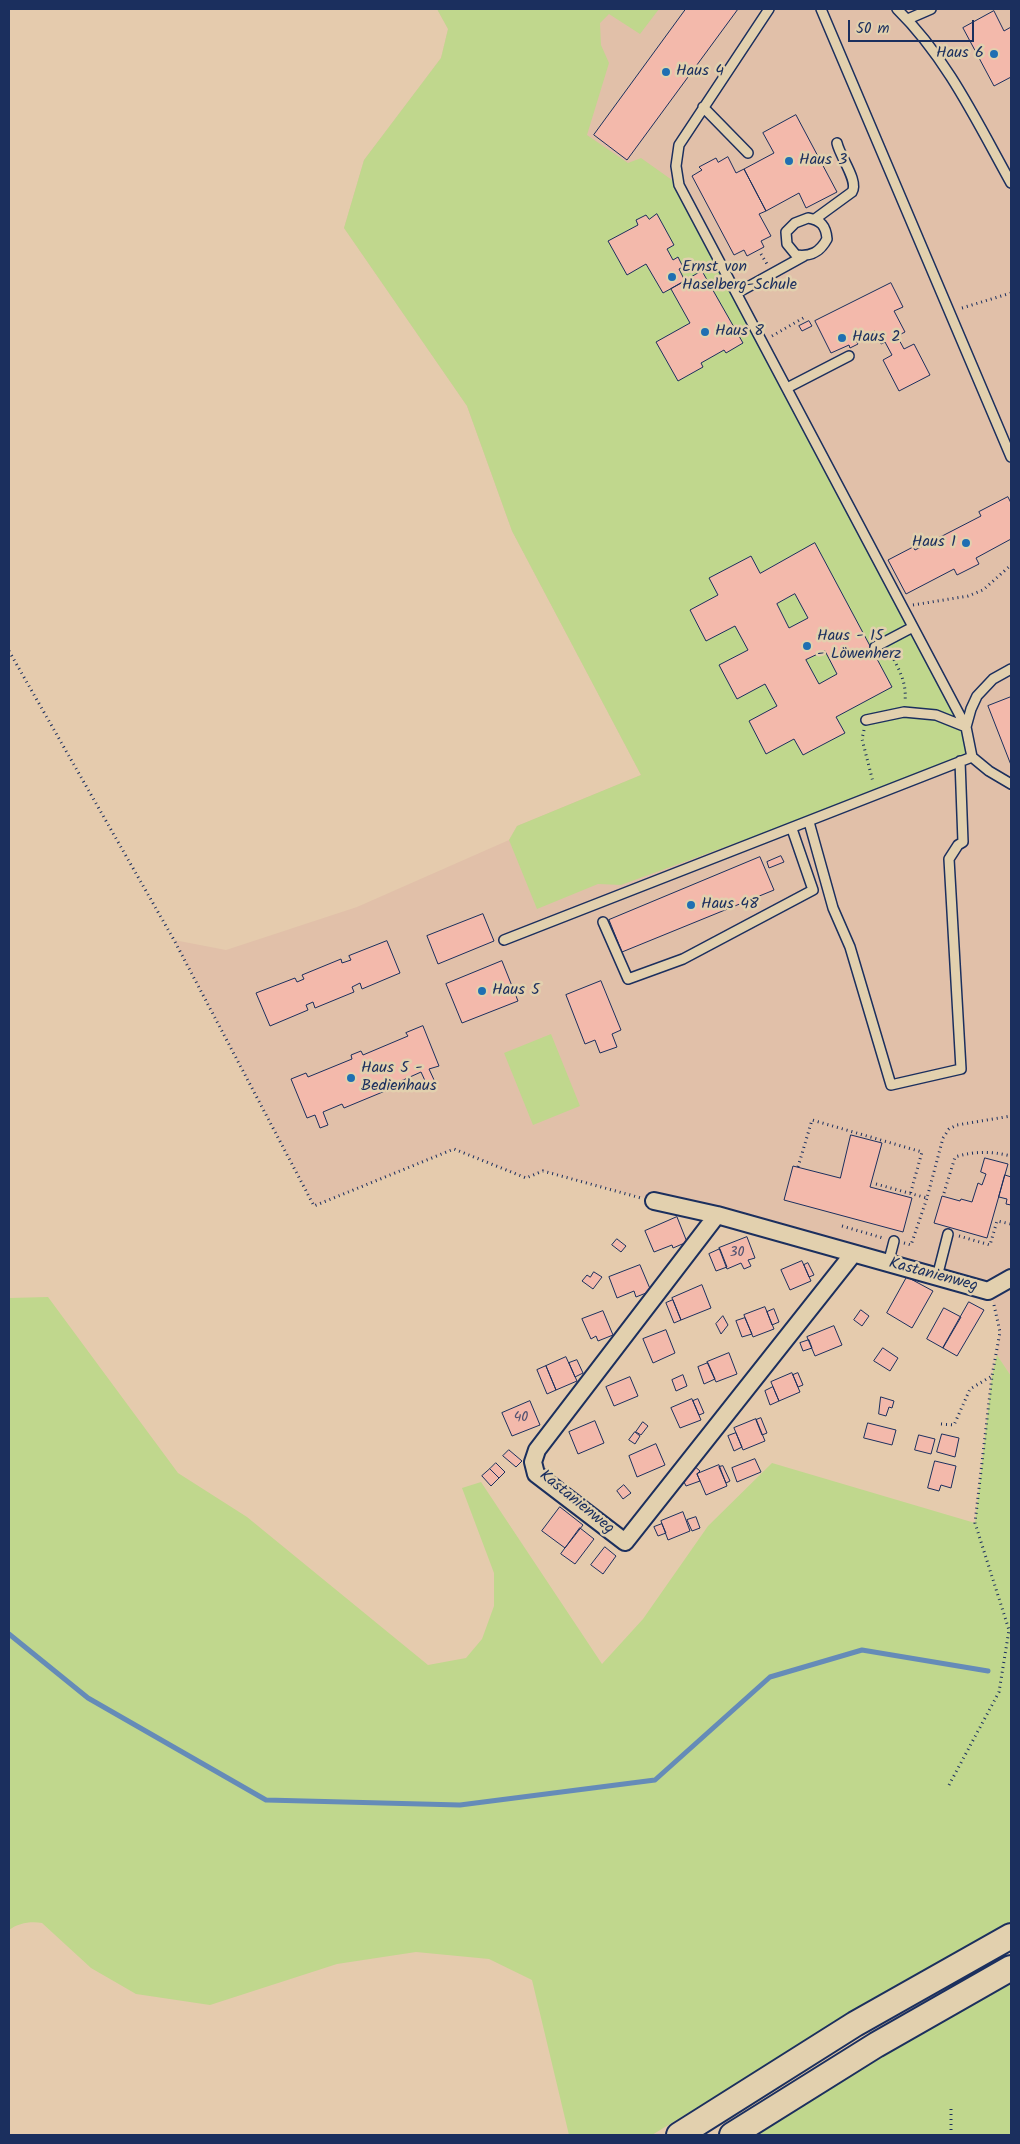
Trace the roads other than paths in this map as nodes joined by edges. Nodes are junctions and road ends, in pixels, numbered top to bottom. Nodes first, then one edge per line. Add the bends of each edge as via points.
1 (769, 9) edge
2 (820, 9) edge
3 (897, 9) edge
4 (931, 9) edge
5 (908, 19) junction
6 (703, 107) junction
7 (837, 143) dead end
8 (748, 153) dead end
9 (1011, 183) edge
10 (816, 219) junction
11 (804, 256) junction
12 (737, 293) junction
13 (849, 356) dead end
14 (788, 388) junction
15 (1011, 457) edge
16 (913, 627) junction
17 (875, 647) dead end
18 (1011, 670) edge
19 (866, 720) road end
20 (966, 727) junction
21 (972, 757) junction
22 (960, 761) junction
23 (1011, 784) edge
24 (809, 822) junction
25 (792, 829) junction
26 (603, 922) dead end
27 (504, 940) dead end
28 (654, 1201) road end
29 (717, 1215) junction
30 (948, 1234) road end
31 (894, 1240) road end
32 (853, 1254) junction
33 (888, 1264) junction
34 (937, 1277) junction
35 (1011, 1278) edge
36 (1011, 1936) edge
37 (1011, 1968) edge
38 (679, 2135) edge
39 (732, 2135) edge

1 - 6 lane
2 - 15 lane
3 - 5 lane
4 - 5 lane
5 - 9 lane via 940,58
6 - 8 lane
6 - 12 lane via 679,145 676,166 679,185
7 - 10 lane via 854,189
10 - 11 lane via 824,226 827,239 822,249
10 - 11 lane via 801,220 786,232 790,250
11 - 12 lane
12 - 14 lane
13 - 14 lane
14 - 16 lane
16 - 17 lane
16 - 20 lane
18 - 20 lane via 993,679 976,696
19 - 20 lane via 904,712 936,715
20 - 21 lane
21 - 22 lane
21 - 23 lane
22 - 24 lane
22 - 24 lane via 962,842 949,859 961,1069 891,1085 850,946 833,908
24 - 25 lane
25 - 26 lane via 813,890 683,959 628,979
25 - 27 lane
28 - 29 street, Kastanienweg
29 - 32 street, Kastanienweg
29 - 32 street, Kastanienweg via 537,1450 533,1462 536,1474 625,1542
30 - 34 lane
31 - 33 lane
32 - 33 street, Kastanienweg
33 - 34 street, Kastanienweg
34 - 35 street, Kastanienweg via 988,1290
36 - 38 main road via 855,2024
37 - 39 main road via 876,2045

